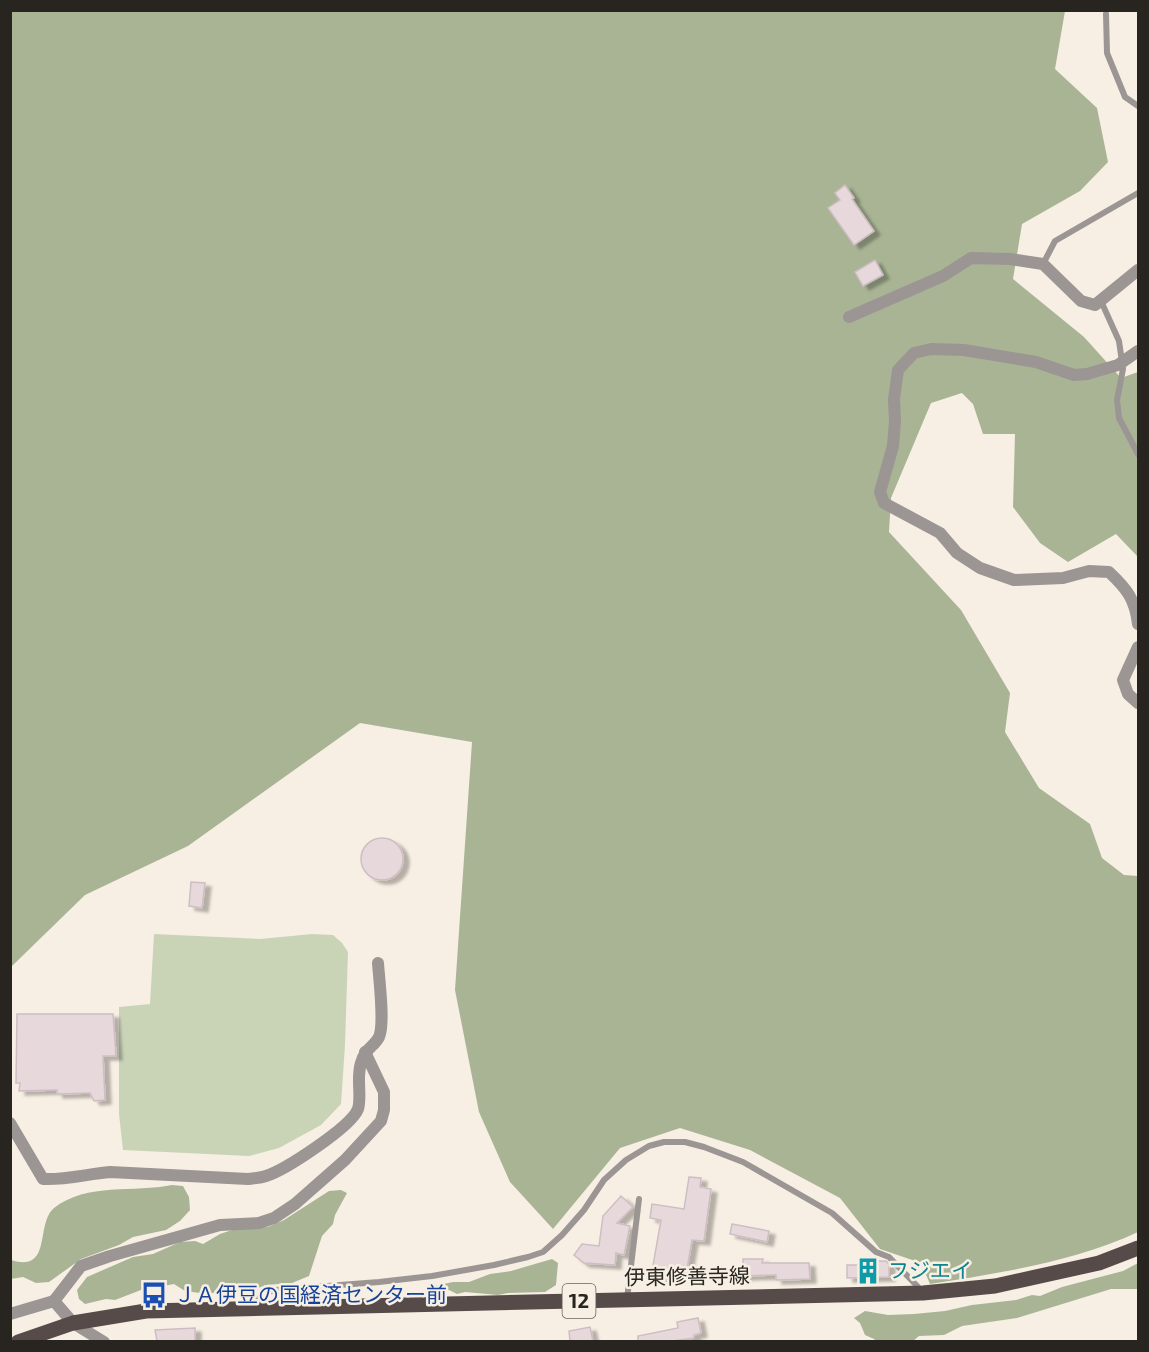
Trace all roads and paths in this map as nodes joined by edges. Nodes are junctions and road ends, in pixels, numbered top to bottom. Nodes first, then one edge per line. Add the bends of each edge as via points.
1 (1106, 14) dead end
2 (1138, 106) edge
3 (1138, 193) edge
4 (1043, 264) junction
5 (1138, 270) edge
6 (1101, 300) junction
7 (849, 317) dead end
8 (1138, 351) edge
9 (1122, 363) junction
10 (1138, 454) edge
11 (1138, 624) edge
12 (1138, 647) edge
13 (1138, 704) edge
14 (378, 963) dead end
15 (365, 1052) junction
16 (10, 1123) edge
17 (639, 1199) dead end
18 (1138, 1248) edge
19 (923, 1293) junction
20 (627, 1300) junction
21 (54, 1301) junction
22 (250, 1308) junction
23 (10, 1314) edge
24 (73, 1323) junction
25 (18, 1341) edge
26 (104, 1341) edge

1 - 2 lane via 1107,53 1125,97
3 - 4 lane via 1055,241
4 - 6 street via 1082,301 1095,305
4 - 7 street via 971,258 943,276
5 - 6 street
6 - 9 lane via 1119,341
8 - 9 street
9 - 10 lane via 1119,418
9 - 11 street via 1074,375 1036,362 964,350 930,349 914,353 898,370 893,446 880,492 884,503 940,533 957,552 980,568 1014,580 1109,572 1136,605
12 - 13 street via 1123,680 1128,694
14 - 15 street via 382,1023 379,1037
15 - 16 street via 357,1079 358,1108 351,1119 324,1142 267,1175 248,1179 110,1172 63,1180 43,1179
15 - 21 street via 384,1092 381,1121 345,1160 295,1204 259,1223 220,1225 81,1266
17 - 20 lane
18 - 19 main road, 伊東修善寺線 / 12 via 1099,1263 995,1286
19 - 20 main road, 伊東修善寺線 / 12
19 - 22 lane via 889,1257 876,1252 832,1213 742,1162 685,1142 664,1142 626,1160 604,1180 584,1210 543,1252 432,1276 275,1290 263,1294
20 - 22 main road, 伊東修善寺線 / 12
21 - 23 street
21 - 24 street
22 - 24 main road, 伊東修善寺線 / 12 via 146,1311
24 - 25 main road, 伊東修善寺線 / 12
24 - 26 street

